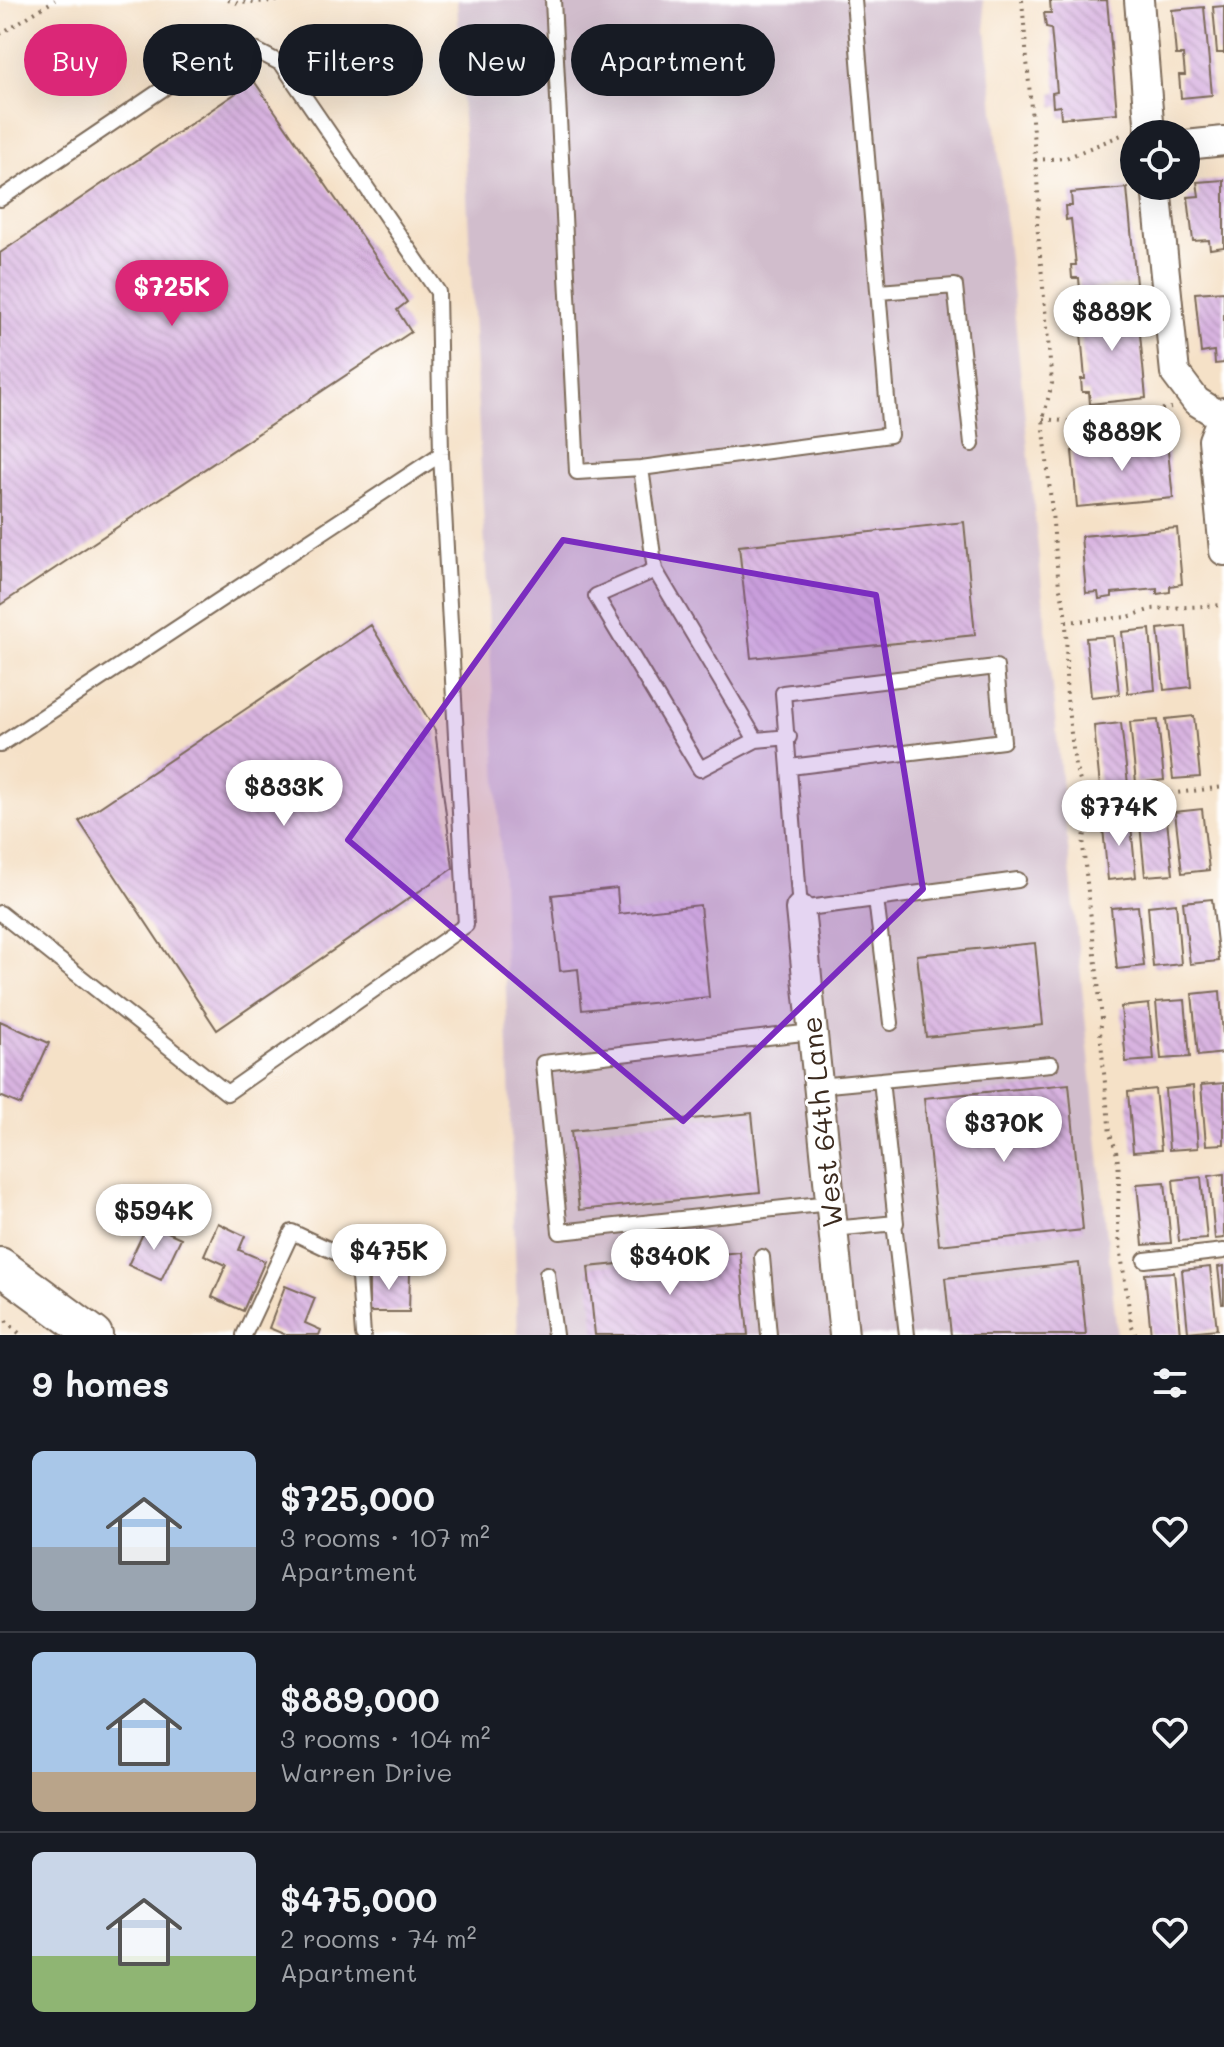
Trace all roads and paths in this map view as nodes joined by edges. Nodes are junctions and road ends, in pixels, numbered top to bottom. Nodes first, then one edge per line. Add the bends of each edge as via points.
1 (55, 0) edge
2 (228, 0) edge
3 (295, 0) edge
4 (553, 0) edge
5 (854, 0) edge
6 (1022, 0) edge
7 (1139, 0) edge
8 (0, 34) edge
9 (1149, 120) edge
10 (1120, 139) edge
11 (1224, 141) edge
12 (1200, 144) edge
13 (1035, 160) junction
14 (0, 199) edge
15 (1157, 200) edge
16 (879, 292) junction
17 (1196, 401) junction
18 (1222, 414) edge
19 (1043, 419) junction
20 (972, 444) dead end
21 (441, 454) junction
22 (641, 468) junction
23 (1224, 551) edge
24 (655, 570) junction
25 (1224, 605) edge
26 (1066, 622) junction
27 (789, 737) junction
28 (756, 740) junction
29 (0, 745) edge
30 (790, 767) junction
31 (1224, 787) edge
32 (1083, 805) junction
33 (1018, 880) dead end
34 (876, 899) junction
35 (800, 909) junction
36 (0, 913) edge
37 (891, 1023) dead end
38 (812, 1032) junction
39 (1051, 1064) dead end
40 (881, 1080) junction
41 (818, 1086) junction
42 (832, 1216) junction
43 (894, 1223) junction
44 (1224, 1251) edge
45 (762, 1257) dead end
46 (1145, 1260) dead end
47 (0, 1266) edge
48 (547, 1274) dead end
49 (0, 1315) edge
50 (21, 1335) edge
51 (94, 1335) edge
52 (244, 1335) edge
53 (363, 1335) edge
54 (555, 1335) edge
55 (769, 1335) edge
56 (844, 1335) edge
57 (907, 1335) edge
58 (1136, 1335) edge

1 - 8 path
2 - 3 path
4 - 22 lane via 577,472
5 - 16 lane
6 - 13 path
7 - 9 street
10 - 13 path via 1066,158
11 - 12 street
13 - 19 path via 1052,383
14 - 21 lane via 216,53 253,49 282,64 438,292
15 - 17 street via 1175,373
16 - 20 lane via 955,286
16 - 22 lane via 890,435
17 - 18 street
17 - 19 path via 1163,411 1075,422
18 - 23 street via 1213,440
19 - 26 path
21 - 29 lane
21 - 36 lane via 466,925 227,1093
22 - 24 lane
24 - 28 lane
24 - 28 lane via 596,596 700,769
25 - 26 path
26 - 32 path via 1066,672
27 - 28 lane
27 - 30 lane
27 - 30 lane via 783,693 996,667 1003,741
30 - 35 lane
31 - 32 path
32 - 58 path via 1100,1031 1121,1201 1118,1219
33 - 34 lane
34 - 35 lane
34 - 37 lane
35 - 38 street, West 64th Lane
38 - 41 street, West 64th Lane
38 - 42 lane via 543,1063 560,1232
39 - 40 lane
40 - 41 lane
40 - 43 lane
41 - 42 street, West 64th Lane
42 - 43 lane
42 - 56 street, West 64th Lane
43 - 57 lane
44 - 46 lane
45 - 55 lane
47 - 51 street
48 - 54 lane
49 - 50 path
52 - 53 lane via 292,1232 358,1263

